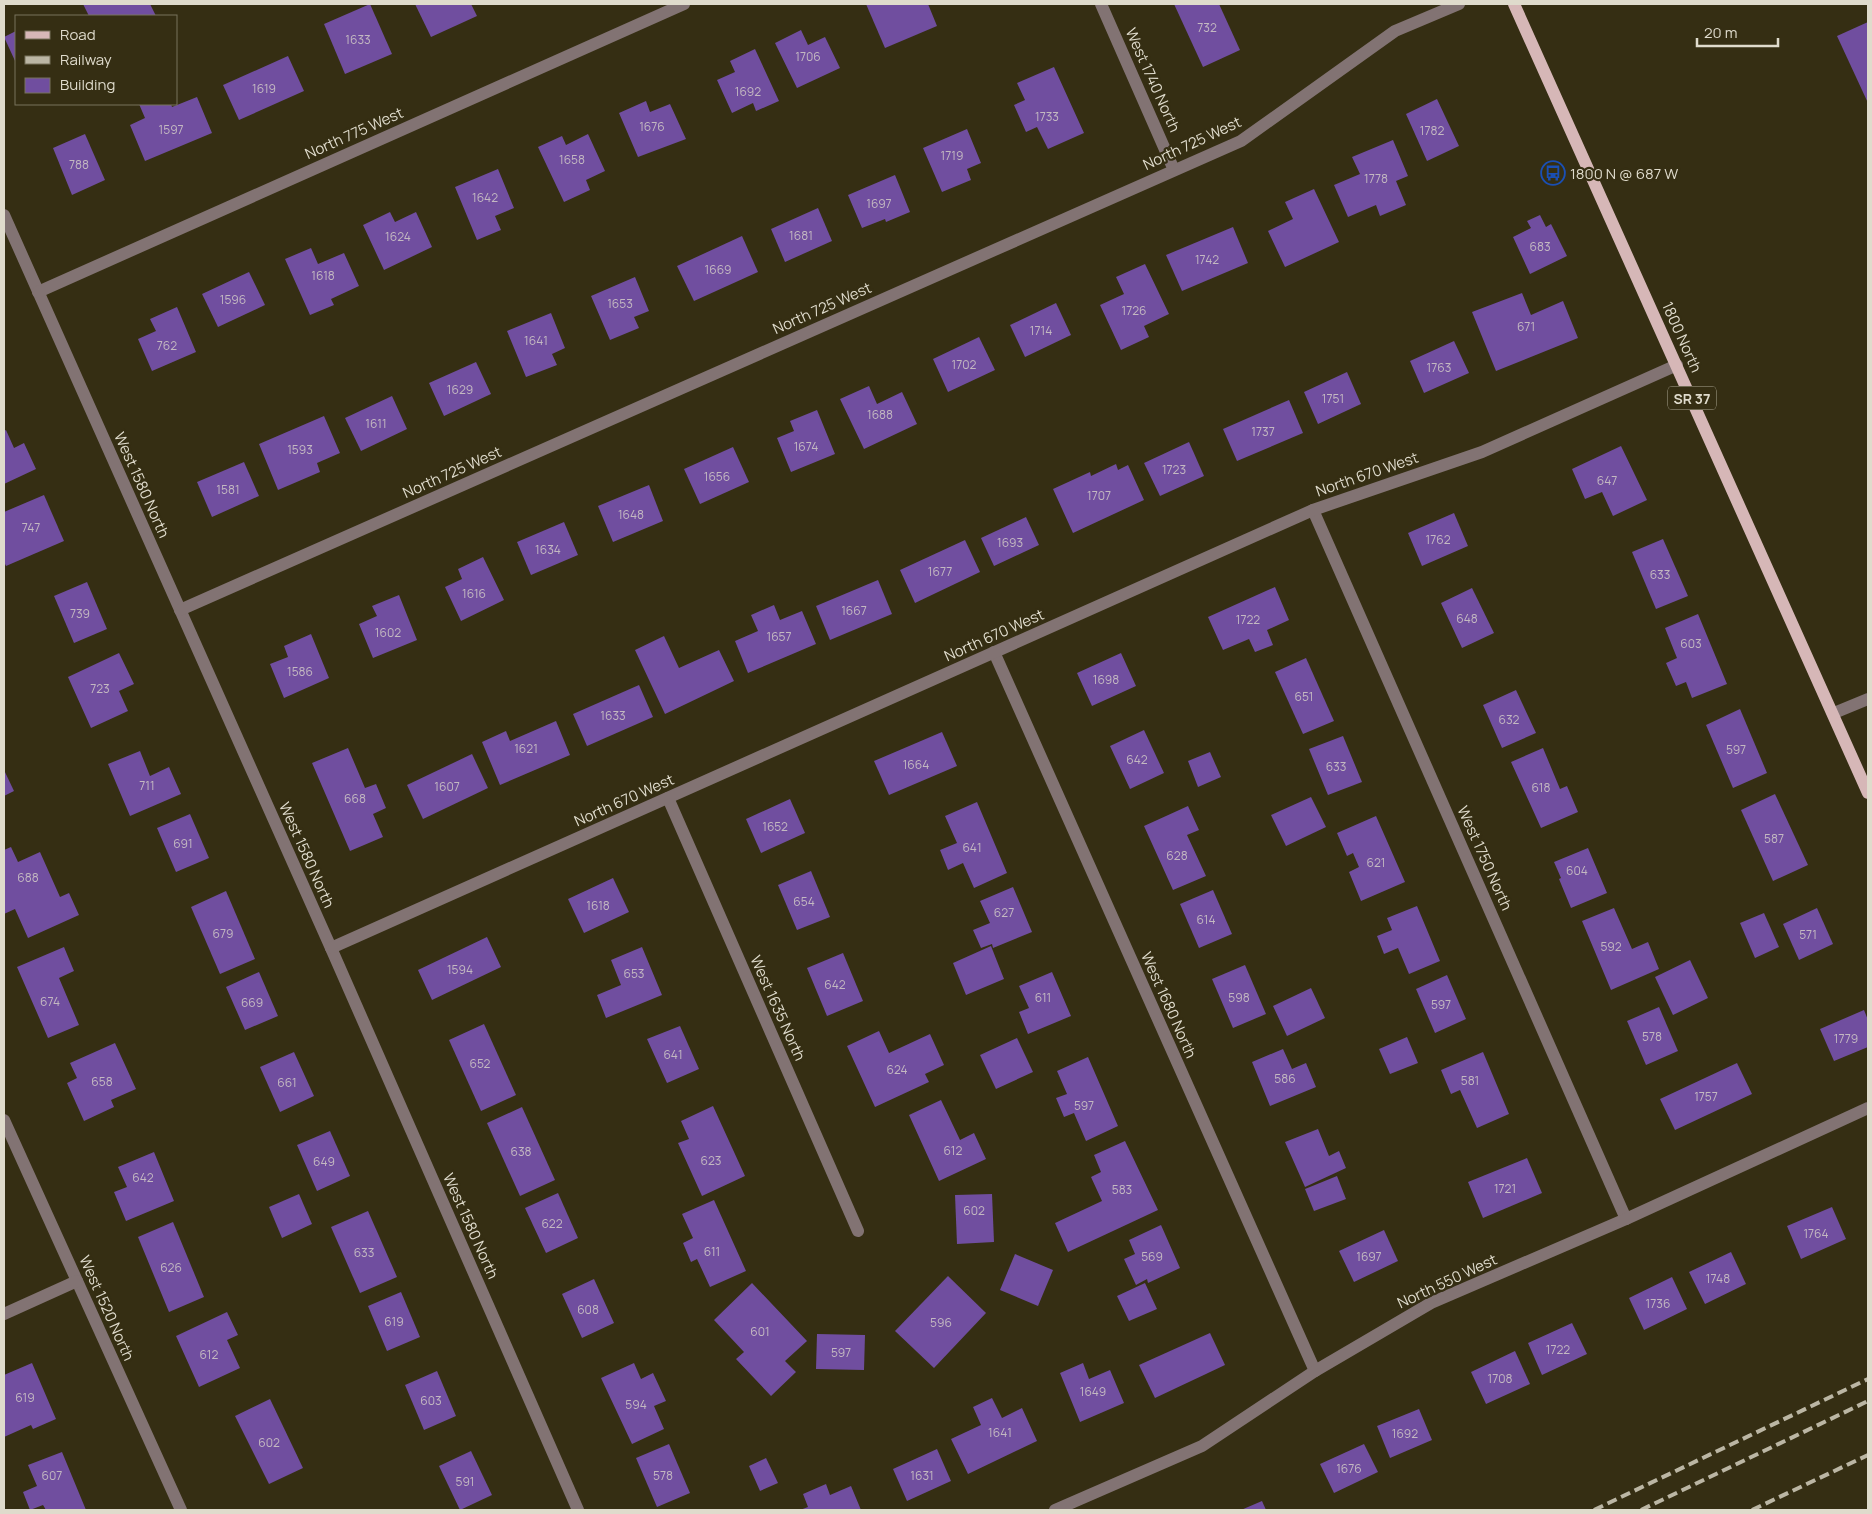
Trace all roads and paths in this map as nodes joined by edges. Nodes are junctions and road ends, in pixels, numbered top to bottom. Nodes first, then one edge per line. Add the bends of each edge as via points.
1 (684, 4) edge
2 (1101, 4) edge
3 (1459, 4) edge
4 (1514, 4) edge
5 (1174, 170) junction
6 (4, 215) edge
7 (38, 292) junction
8 (1677, 365) junction
9 (1313, 510) junction
10 (180, 610) junction
11 (994, 652) junction
12 (1868, 699) edge
13 (1834, 713) junction
14 (1868, 793) edge
15 (668, 798) junction
16 (330, 948) junction
17 (1868, 1108) edge
18 (4, 1120) edge
19 (1626, 1219) junction
20 (858, 1231) dead end
21 (77, 1281) junction
22 (4, 1314) edge
23 (1314, 1371) junction
24 (181, 1510) edge
25 (578, 1510) edge
26 (1055, 1510) edge

1 - 7 street, North 775 West
2 - 5 street, West 1740 North
3 - 5 street, North 725 West via 1395,31 1242,141
4 - 8 main road, 1800 North / SR 37
5 - 10 street, North 725 West
6 - 7 street, West 1580 North
7 - 10 street, West 1580 North
8 - 9 street, North 670 West via 1482,452
8 - 13 main road, 1800 North / SR 37
9 - 11 street, North 670 West
9 - 19 street, West 1750 North
10 - 16 street, West 1580 North
11 - 15 street, North 670 West
11 - 23 street, West 1680 North
12 - 13 street
13 - 14 main road, 1800 North / SR 37
15 - 16 street, North 670 West
15 - 20 street, West 1635 North
16 - 25 street, West 1580 North
17 - 19 street, North 550 West
18 - 21 street, West 1520 North
19 - 23 street, North 550 West via 1431,1303
21 - 22 street
21 - 24 street, West 1520 North
23 - 26 street, North 550 West via 1202,1446

